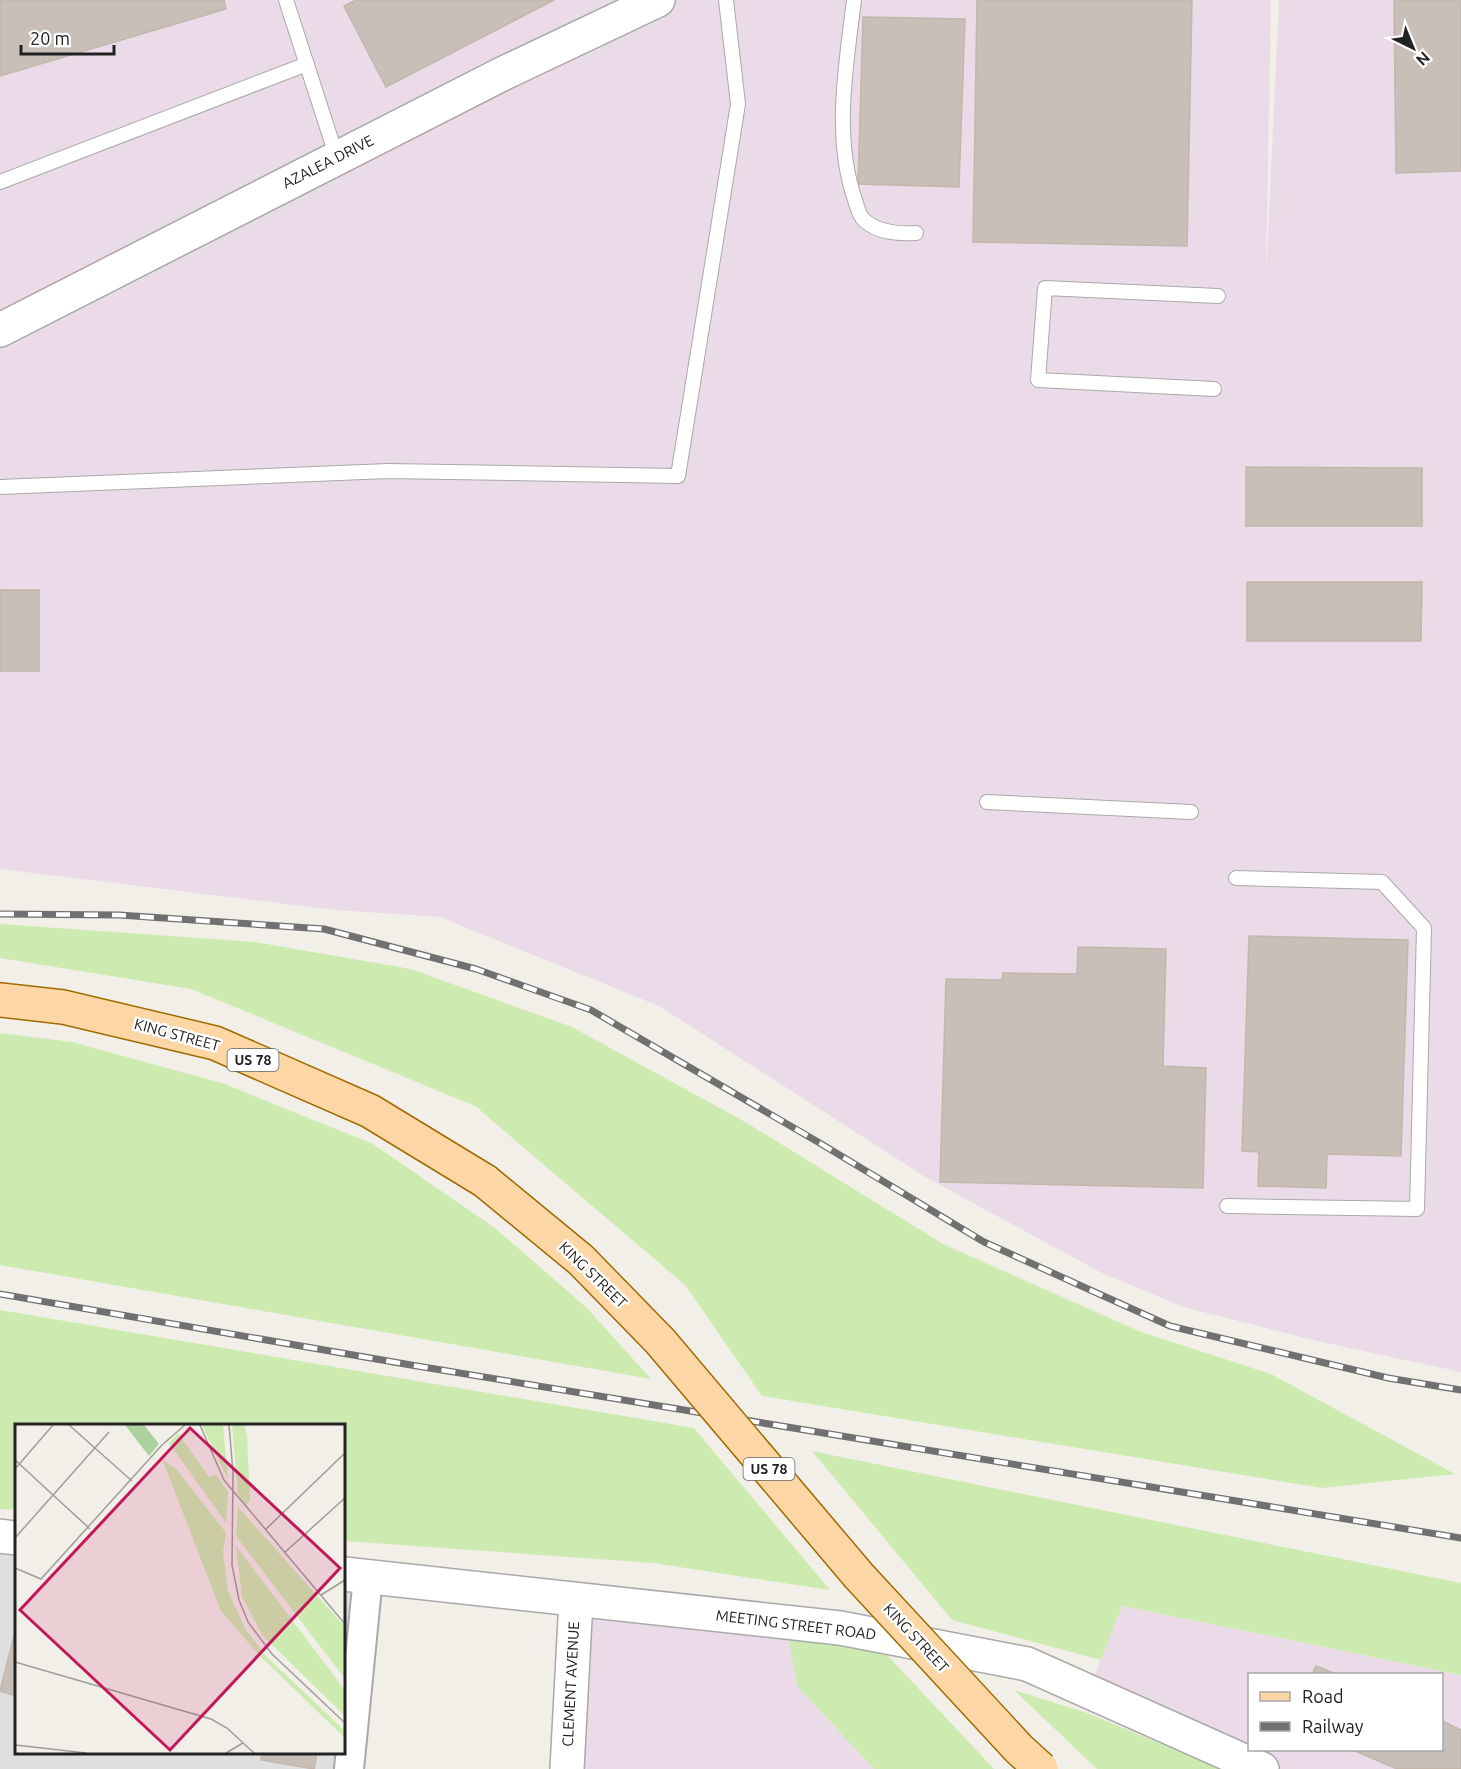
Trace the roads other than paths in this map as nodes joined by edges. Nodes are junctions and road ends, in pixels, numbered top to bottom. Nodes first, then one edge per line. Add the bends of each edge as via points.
1 (286, 0) edge
2 (726, 0) edge
3 (854, 0) edge
4 (650, 2) edge
5 (307, 64) junction
6 (337, 158) junction
7 (0, 182) edge
8 (916, 233) dead end
9 (1218, 296) dead end
10 (0, 330) edge
11 (1214, 389) dead end
12 (0, 487) edge
13 (987, 802) dead end
14 (1191, 813) dead end
15 (1236, 878) dead end
16 (0, 1000) edge
17 (1227, 1206) dead end
18 (0, 1536) edge
19 (15, 1538) edge
20 (356, 1575) edge
21 (576, 1600) junction
22 (350, 1769) edge
23 (567, 1769) edge
24 (1041, 1769) edge
25 (1262, 1769) edge

1 - 5 lane
2 - 12 lane via 738,104 678,476 388,471
3 - 8 lane via 842,97 848,178 862,219 874,228 898,234
4 - 6 street, AZALEA DRIVE
5 - 6 lane
5 - 7 lane
6 - 10 street, AZALEA DRIVE
9 - 11 lane via 1044,288 1038,380
13 - 14 lane
15 - 17 lane via 1382,882 1424,928 1417,1209
16 - 24 main road, KING STREET / US 78, bridge via 63,1006 215,1043 370,1111 485,1181 581,1260 660,1341 859,1576
18 - 19 street
20 - 21 street, MEETING STREET ROAD
20 - 22 street
21 - 23 street, CLEMENT AVENUE
21 - 25 street, MEETING STREET ROAD via 840,1628 1027,1664

